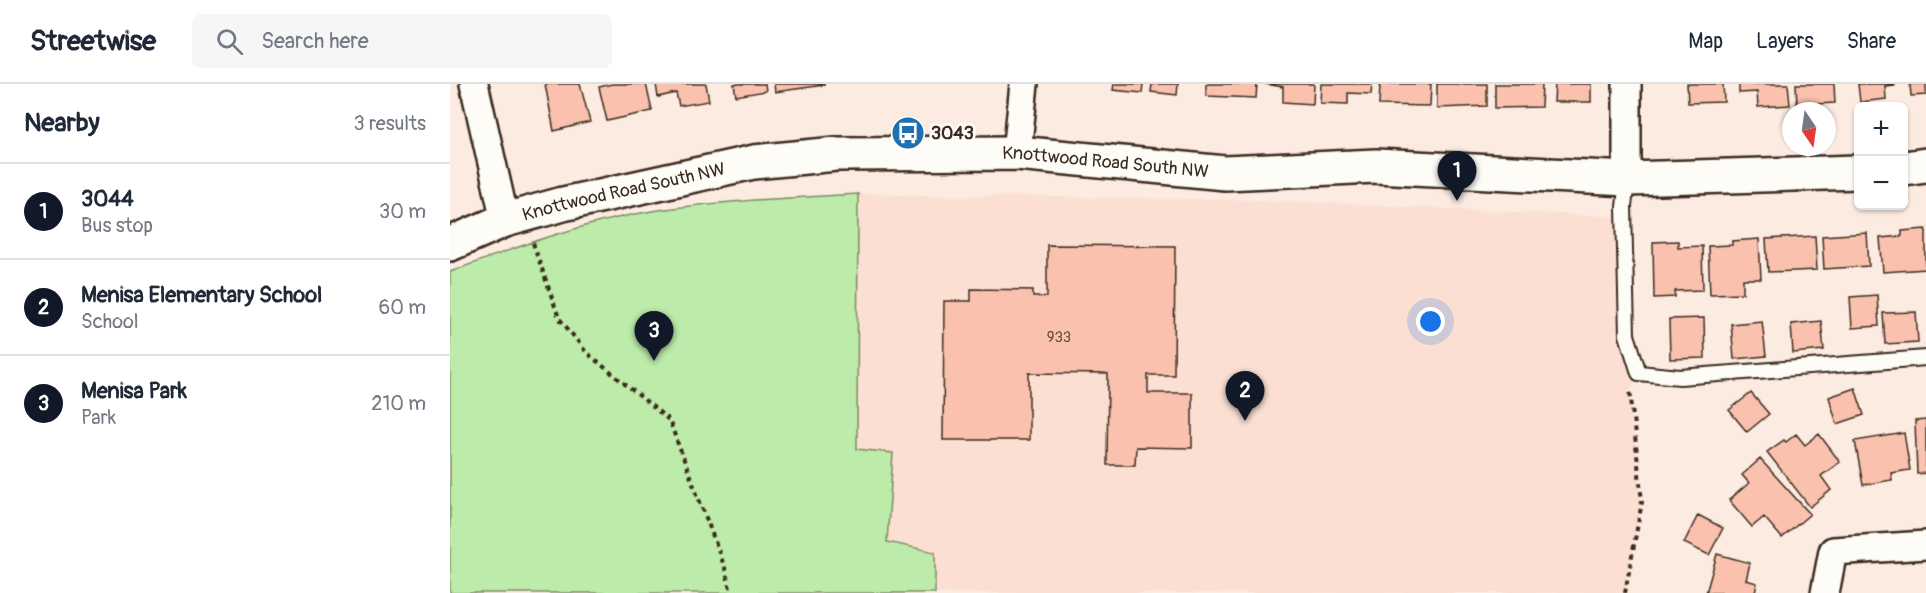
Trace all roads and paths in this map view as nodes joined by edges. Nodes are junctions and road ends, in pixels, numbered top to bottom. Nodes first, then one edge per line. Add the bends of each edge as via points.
1 (474, 84) edge
2 (1024, 84) edge
3 (1627, 84) edge
4 (1017, 153) junction
5 (1926, 165) edge
6 (1908, 167) edge
7 (1854, 171) edge
8 (1627, 179) junction
9 (506, 220) junction
10 (450, 243) edge
11 (533, 243) dead end
12 (1926, 358) edge
13 (1639, 373) junction
14 (1926, 545) edge
15 (731, 593) edge
16 (1625, 593) edge
17 (1825, 593) edge

1 - 9 street
2 - 4 street
3 - 8 street
4 - 8 street, Knottwood Road South NW via 1225,173 1376,166
4 - 9 street, Knottwood Road South NW via 836,154 754,162
5 - 6 street
7 - 8 street, Knottwood Road South NW
8 - 13 lane via 1627,335
9 - 10 street, Knottwood Road South NW
11 - 15 path via 559,318 587,353 669,420
12 - 13 lane via 1680,377
13 - 16 path via 1629,392 1642,502
14 - 17 street via 1833,551

